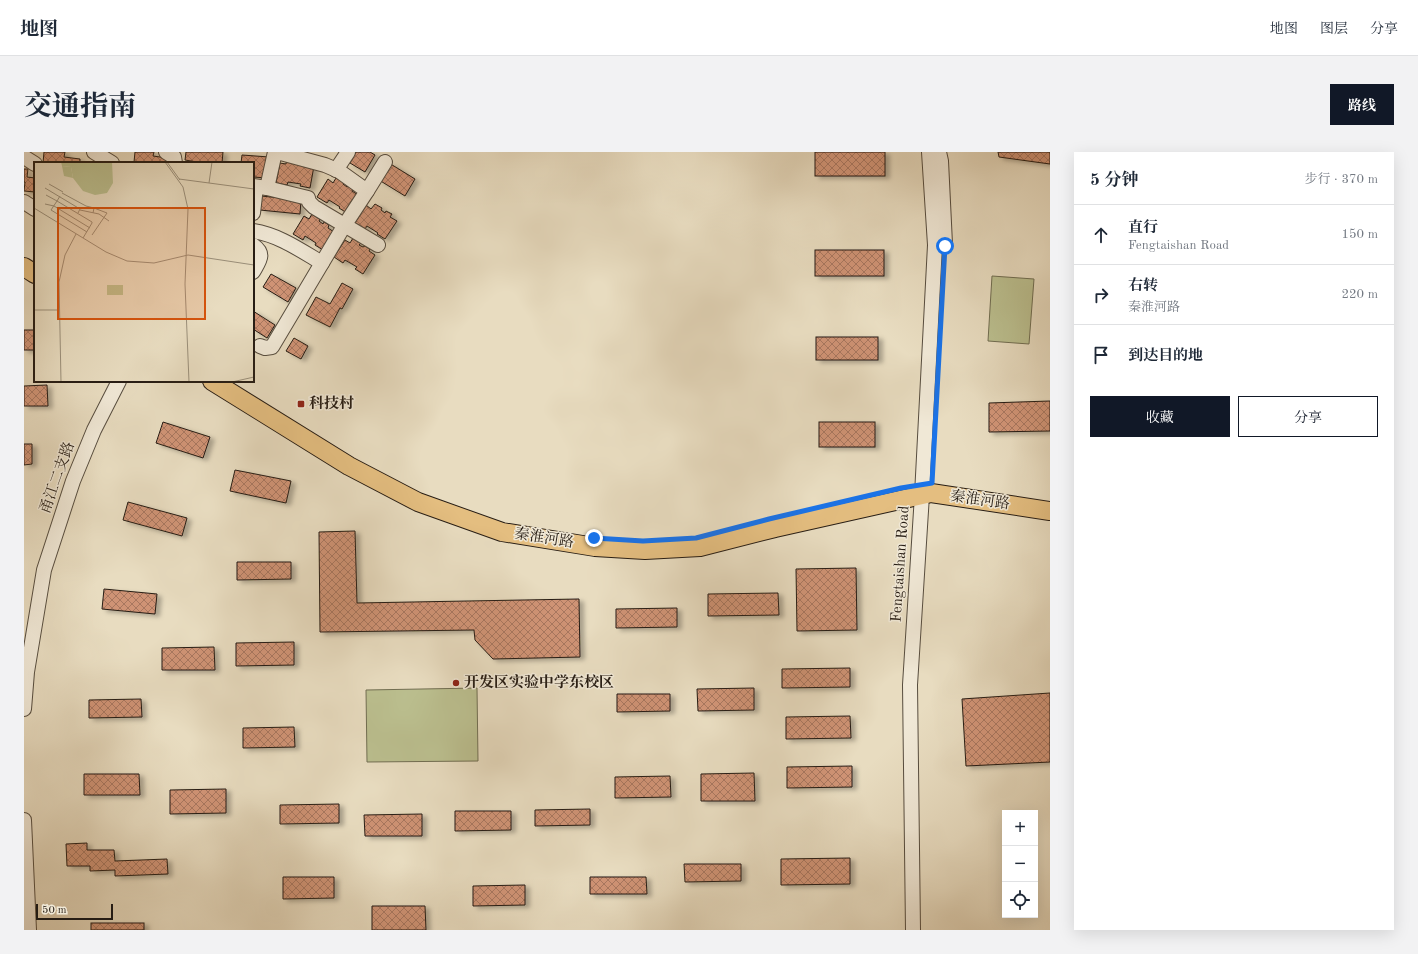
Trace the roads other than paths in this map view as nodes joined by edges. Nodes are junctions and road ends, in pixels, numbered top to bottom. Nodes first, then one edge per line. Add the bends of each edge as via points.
1 (94, 152) edge
2 (276, 152) edge
3 (348, 152) edge
4 (929, 152) edge
5 (940, 152) edge
6 (307, 156) edge
7 (24, 157) edge
8 (110, 162) edge
9 (385, 162) dead end
10 (34, 163) edge
11 (336, 170) junction
12 (259, 187) edge
13 (367, 191) junction
14 (24, 202) edge
15 (34, 208) edge
16 (254, 209) edge
17 (344, 226) junction
18 (254, 231) edge
19 (378, 245) dead end
20 (254, 246) edge
21 (24, 257) edge
22 (34, 262) edge
23 (322, 263) junction
24 (24, 267) edge
25 (254, 270) edge
26 (34, 273) edge
27 (260, 346) dead end
28 (118, 382) edge
29 (214, 382) edge
30 (231, 382) edge
31 (927, 489) junction
32 (1050, 500) edge
33 (1050, 511) edge
34 (24, 709) edge
35 (24, 820) edge
36 (25, 864) edge
37 (29, 930) edge
38 (913, 930) edge
39 (922, 930) edge

1 - 8 street
2 - 6 street
2 - 12 street
3 - 11 street
4 - 31 street, Fengtaishan Road via 935,245
5 - 31 street, Fengtaishan Road via 945,246
6 - 11 street
7 - 10 street
9 - 13 street
11 - 13 street
12 - 16 street
12 - 17 street via 308,198 314,207
13 - 17 street
14 - 15 street
17 - 19 street
17 - 23 street
18 - 23 street via 280,238
20 - 25 street via 261,255
21 - 22 main road
23 - 27 street via 272,347
24 - 26 main road
28 - 34 street, 甬江二支路 via 73,481 44,570 27,672
29 - 31 main road, 秦淮河路 via 349,466 418,502 502,532 587,546 645,550 700,547
30 - 31 main road, 秦淮河路 via 355,459 422,494 504,524 594,538 643,541 696,538 769,519
31 - 32 main road, 秦淮河路
31 - 33 main road, 秦淮河路
31 - 38 street, Fengtaishan Road via 910,685
31 - 39 street, Fengtaishan Road via 919,685
35 - 36 street
36 - 37 street

